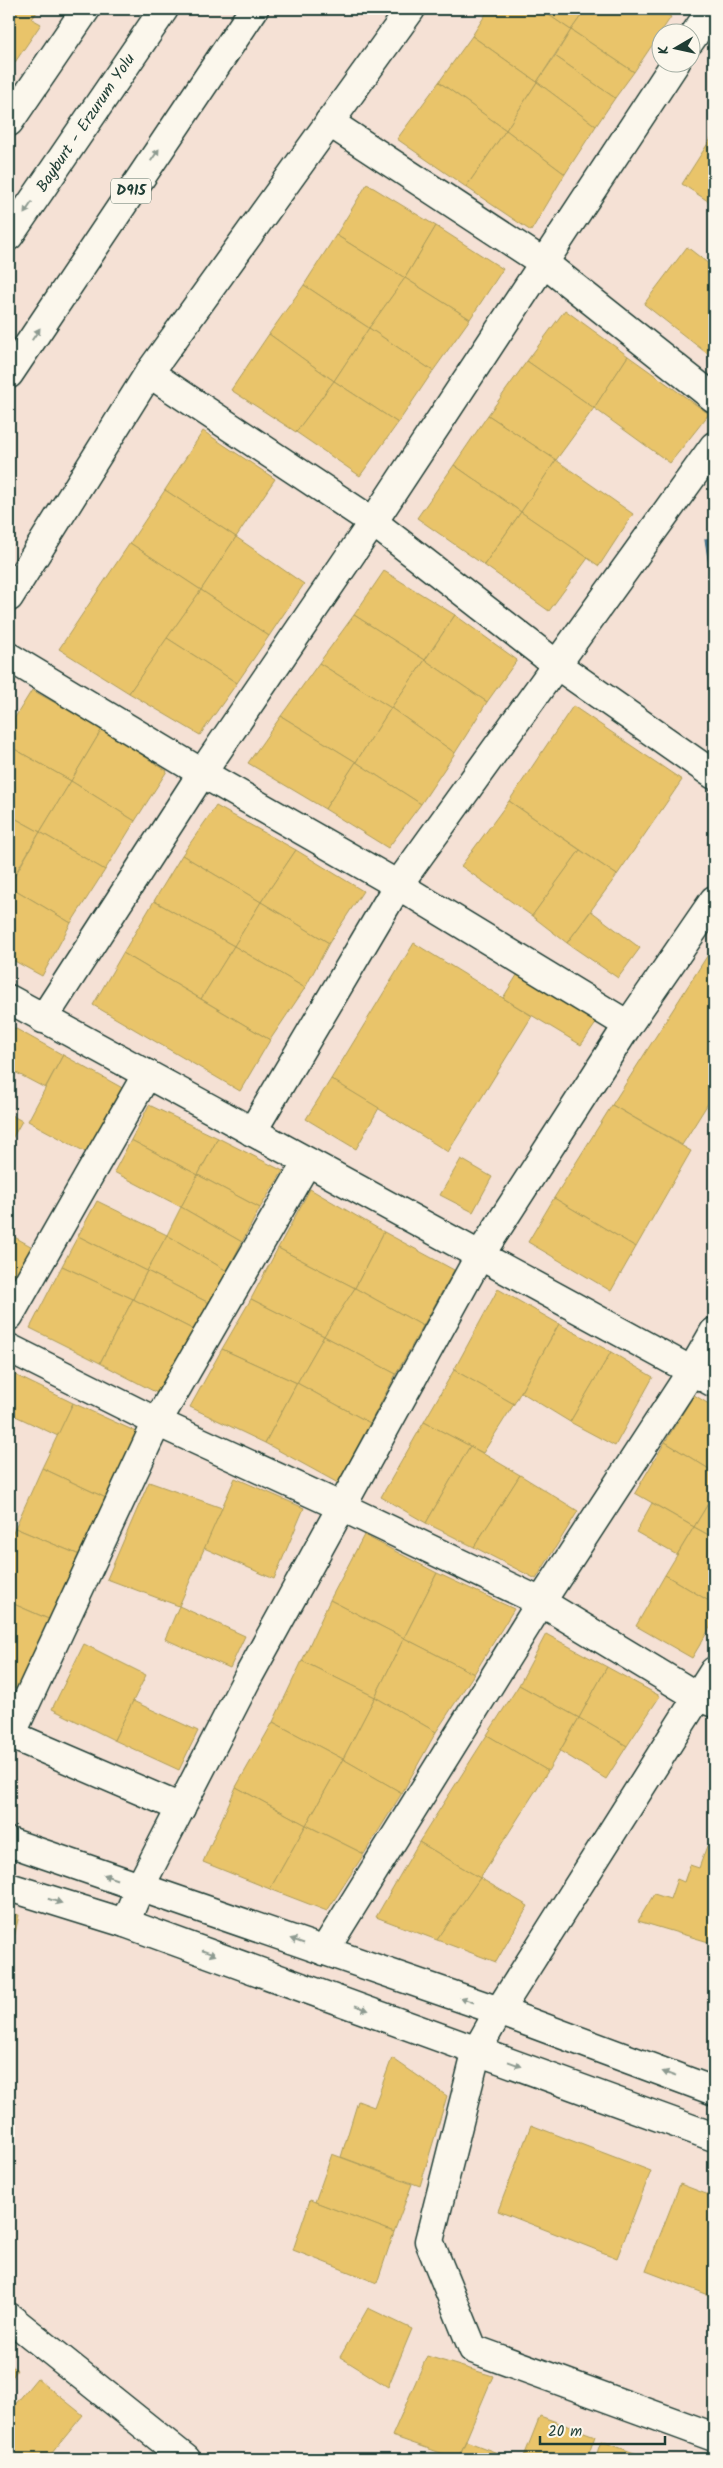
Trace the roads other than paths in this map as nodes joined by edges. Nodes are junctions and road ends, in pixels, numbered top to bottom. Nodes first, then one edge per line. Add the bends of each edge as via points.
1 (86, 9) edge
2 (164, 9) edge
3 (254, 9) edge
4 (411, 9) edge
5 (709, 12) edge
6 (700, 25) edge
7 (669, 72) edge
8 (9, 122) edge
9 (330, 122) junction
10 (9, 236) edge
11 (544, 263) junction
12 (149, 373) junction
13 (9, 374) edge
14 (714, 398) edge
15 (714, 446) edge
16 (372, 522) junction
17 (9, 597) edge
18 (9, 657) edge
19 (557, 665) junction
20 (202, 773) junction
21 (714, 775) edge
22 (398, 885) junction
23 (714, 900) edge
24 (9, 999) edge
25 (43, 1019) junction
26 (628, 1025) junction
27 (147, 1074) junction
28 (252, 1132) junction
29 (307, 1162) junction
30 (480, 1255) junction
31 (9, 1316) edge
32 (714, 1332) edge
33 (9, 1348) edge
34 (703, 1378) edge
35 (157, 1422) junction
36 (342, 1506) junction
37 (541, 1602) junction
38 (714, 1671) edge
39 (706, 1700) edge
40 (10, 1734) edge
41 (181, 1808) junction
42 (9, 1842) edge
43 (9, 1887) edge
44 (140, 1887) junction
45 (125, 1923) junction
46 (324, 1951) junction
47 (499, 2011) junction
48 (477, 2050) junction
49 (714, 2091) edge
50 (714, 2137) edge
51 (9, 2317) edge
52 (714, 2437) edge
53 (186, 2459) edge

1 - 8 main road
2 -> 10 main road, Bayburt - Erzurum Yolu
13 -> 3 main road, D915
4 - 9 main road
5 - 6 main road
7 - 11 main road
9 - 11 main road
9 - 12 main road
11 - 14 main road
11 - 16 main road
12 - 16 main road
12 - 17 main road
15 - 19 main road
16 - 19 main road
16 - 20 main road
18 - 20 main road
19 - 21 main road
19 - 22 main road
20 - 22 main road
20 - 25 main road
22 - 26 main road
22 - 28 main road
23 - 26 main road
24 - 25 main road
25 - 27 main road
26 - 30 main road
27 - 28 main road
27 - 31 main road
28 - 29 main road
29 - 30 main road
29 - 35 main road
30 - 34 main road
30 - 36 main road
32 - 34 main road
33 - 35 main road
34 - 37 main road
35 - 36 main road
35 - 40 main road
36 - 37 main road
36 - 41 main road via 246,1679
37 - 39 main road
37 - 46 main road
38 - 39 main road
39 - 47 main road
40 - 41 main road
41 - 44 main road
44 -> 42 main road
43 -> 45 main road
44 - 45 main road
46 -> 44 main road
45 -> 48 main road
47 -> 46 main road
47 - 48 main road
49 -> 47 main road
48 -> 50 main road
48 - 52 main road via 429,2241 473,2349
51 - 53 main road

